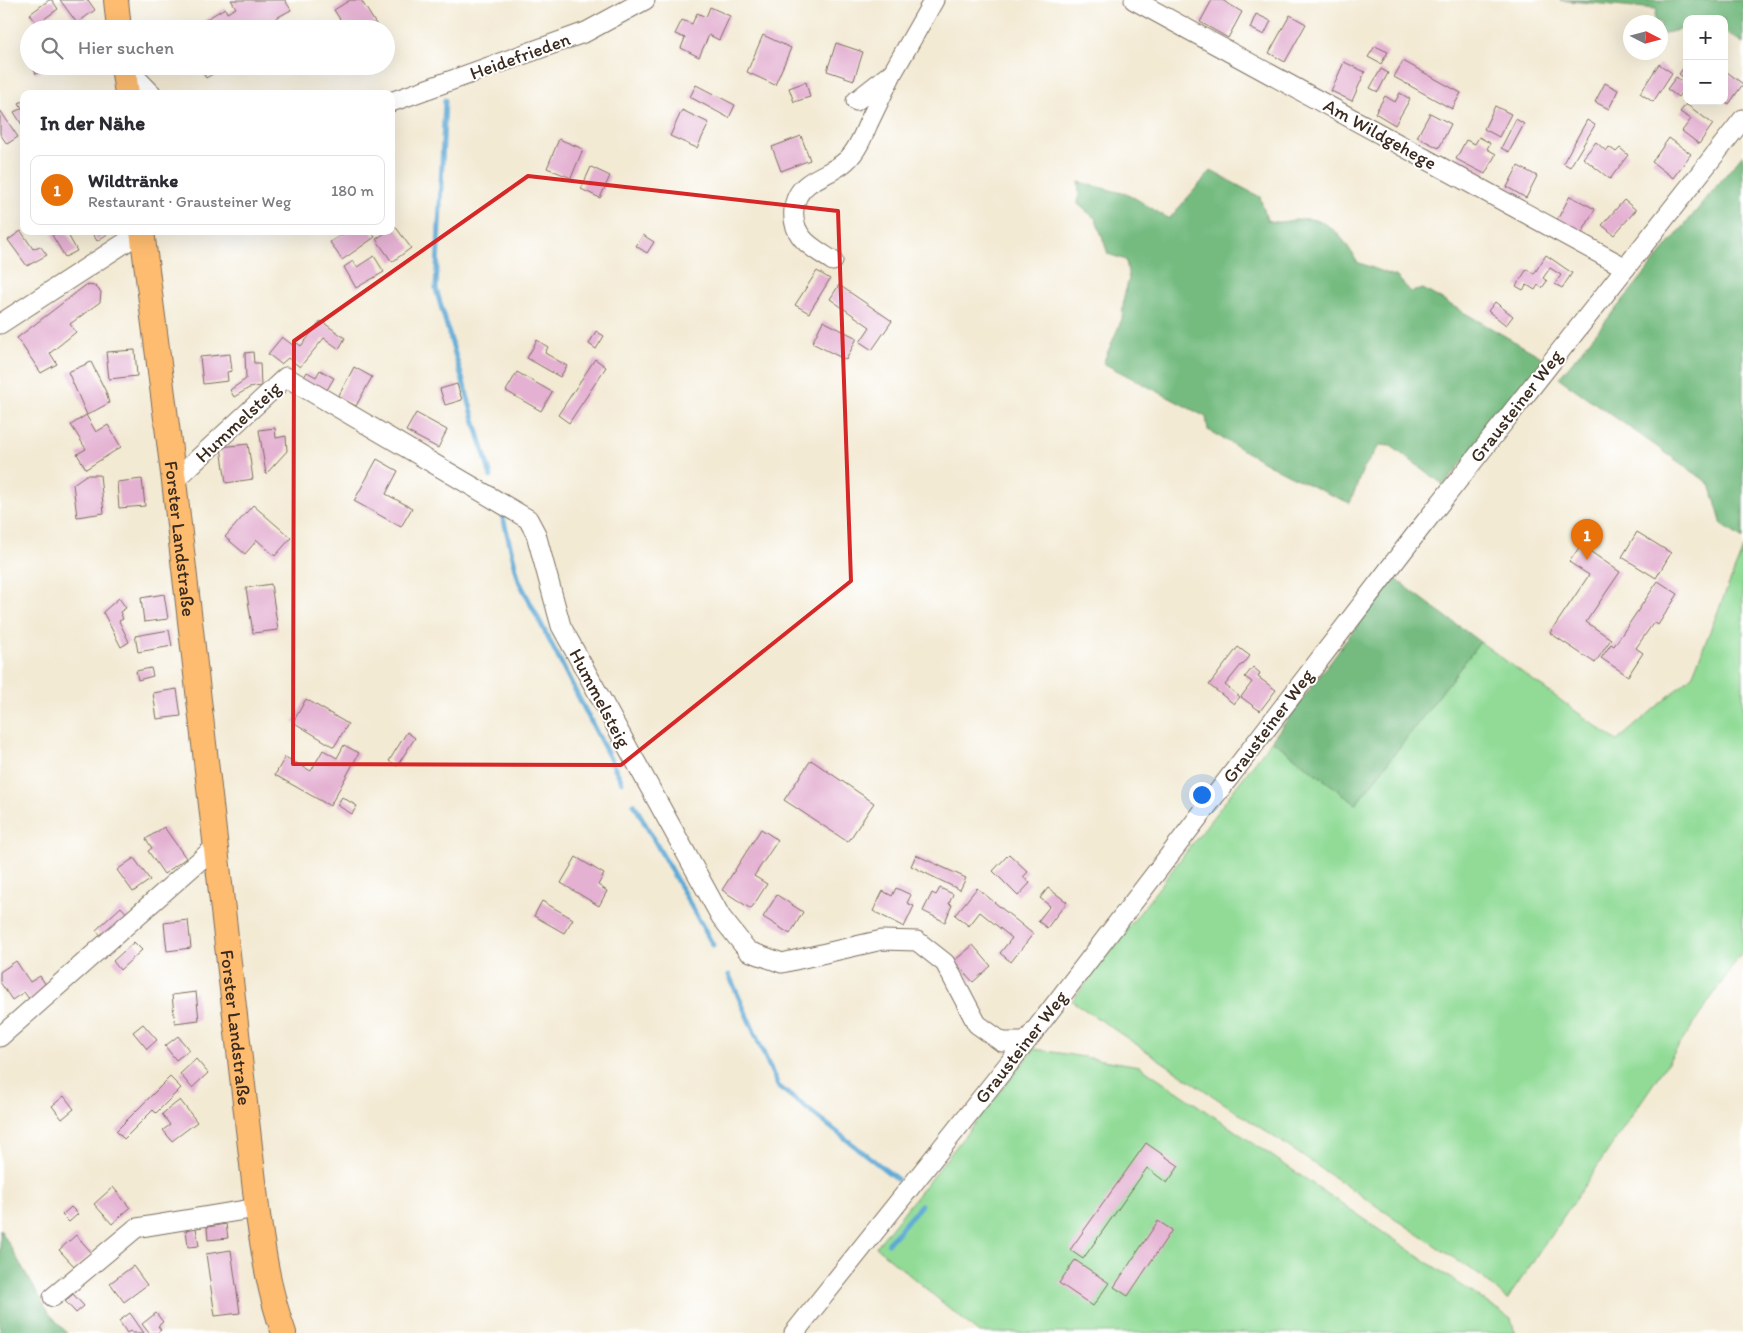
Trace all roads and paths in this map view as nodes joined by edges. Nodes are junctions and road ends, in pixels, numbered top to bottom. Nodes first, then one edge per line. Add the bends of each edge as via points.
1 (116, 0) edge
2 (644, 0) edge
3 (934, 0) edge
4 (1134, 0) edge
5 (118, 20) edge
6 (893, 72) junction
7 (125, 75) edge
8 (133, 75) edge
9 (126, 90) edge
10 (148, 90) edge
11 (395, 101) edge
12 (856, 101) dead end
13 (1743, 119) edge
14 (137, 235) edge
15 (143, 235) edge
16 (833, 261) dead end
17 (1626, 268) junction
18 (0, 324) edge
19 (174, 481) junction
20 (215, 847) junction
21 (0, 1037) edge
22 (1026, 1042) junction
23 (257, 1208) junction
24 (53, 1297) dead end
25 (284, 1333) edge
26 (794, 1333) edge

1 - 5 main road
2 - 11 street, Heidefrieden via 586,32
3 - 6 street
4 - 17 street, Am Wildgehege
6 - 12 street
6 - 16 street via 848,160 808,184 794,204 796,228 804,240
7 - 9 main road
8 - 10 street
13 - 17 street, Grausteiner Weg
14 - 18 street
15 - 19 main road, Forster Landstraße
17 - 22 street, Grausteiner Weg via 1419,530
19 - 20 main road, Forster Landstraße
19 - 22 street, Hummelsteig via 286,378 528,519 536,534 561,626 721,917 748,951 782,963 882,940 918,941 945,963 977,1024 1002,1042
20 - 21 street
20 - 23 main road, Forster Landstraße
22 - 26 street, Grausteiner Weg
23 - 24 street via 136,1228
23 - 25 main road, Forster Landstraße via 265,1262

